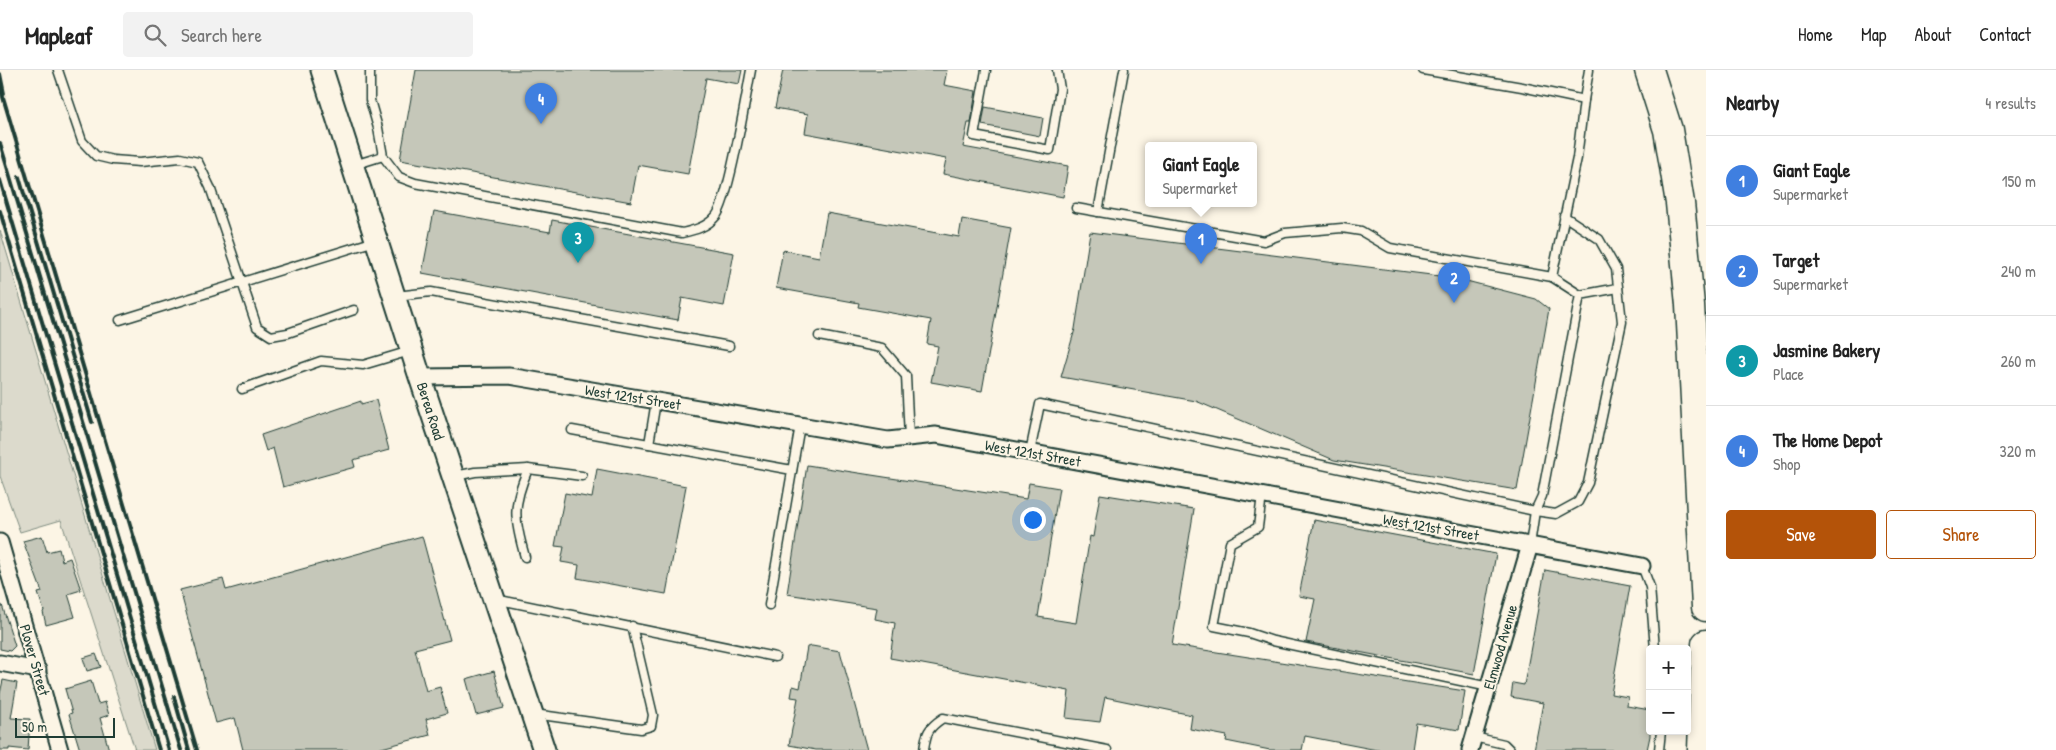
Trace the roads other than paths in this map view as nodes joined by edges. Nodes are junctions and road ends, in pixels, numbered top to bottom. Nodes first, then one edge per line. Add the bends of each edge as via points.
1 (58, 70) edge
2 (322, 70) edge
3 (370, 70) edge
4 (751, 70) edge
5 (986, 70) edge
6 (1057, 70) edge
7 (1124, 70) edge
8 (1423, 70) edge
9 (1589, 70) edge
10 (1649, 70) edge
11 (1435, 71) edge
12 (1584, 100) junction
13 (383, 156) junction
14 (352, 165) junction
15 (1076, 208) dead end
16 (1098, 212) junction
17 (1564, 216) junction
18 (376, 240) junction
19 (1552, 278) junction
20 (242, 281) junction
21 (1618, 288) junction
22 (1580, 295) junction
23 (394, 296) junction
24 (354, 310) dead end
25 (120, 320) dead end
26 (818, 336) dead end
27 (729, 346) dead end
28 (412, 350) junction
29 (420, 377) junction
30 (242, 389) dead end
31 (656, 401) junction
32 (800, 425) junction
33 (572, 430) dead end
34 (909, 438) junction
35 (649, 444) junction
36 (1030, 452) junction
37 (528, 469) junction
38 (792, 470) junction
39 (453, 476) junction
40 (582, 476) dead end
41 (1262, 495) junction
42 (1535, 511) junction
43 (0, 542) edge
44 (1530, 545) junction
45 (525, 557) dead end
46 (1642, 566) joint
47 (493, 598) junction
48 (769, 605) dead end
49 (1706, 607) edge
50 (632, 626) junction
51 (1706, 644) edge
52 (1655, 645) edge
53 (775, 657) dead end
54 (0, 663) edge
55 (38, 670) junction
56 (1489, 687) junction
57 (532, 714) junction
58 (1661, 735) edge
59 (1472, 744) edge
60 (60, 750) edge
61 (544, 750) edge
62 (924, 750) edge
63 (1107, 750) edge
64 (1510, 750) edge
65 (1659, 750) edge
66 (1702, 750) edge

1 - 20 lane via 82,141 96,156 140,162 180,158 198,162 210,187
2 - 14 main road, Berea Road
3 - 13 lane via 370,100
4 - 13 lane via 725,195 717,215 697,230 682,233 415,183 399,177
5 - 6 lane via 974,136 1050,150 1060,89
7 - 16 lane
8 - 11 lane
9 - 12 lane
10 - 49 highway via 1668,130 1680,203 1690,305
11 - 12 lane
12 - 17 lane via 1577,158
13 - 14 lane
14 - 18 main road, Berea Road
15 - 16 lane
16 - 19 lane via 1264,241 1286,233 1342,228 1360,232 1390,248
17 - 19 lane
17 - 21 lane via 1599,240 1616,269
18 - 20 lane
18 - 23 main road, Berea Road
19 - 22 lane
20 - 24 lane via 257,326 271,336
20 - 25 lane
21 - 22 lane
21 - 42 lane via 1622,322 1588,483 1578,502 1556,514
22 - 42 lane via 1542,496
23 - 27 lane via 431,292
23 - 28 main road, Berea Road
26 - 34 lane via 882,348 906,376
28 - 29 main road, Berea Road
28 - 30 lane via 363,365 321,361
29 - 31 street, West 121st Street via 509,376
29 - 39 main road, Berea Road
31 - 32 street, West 121st Street
31 - 35 lane
32 - 34 street, West 121st Street via 888,440
32 - 38 lane
33 - 35 lane
34 - 36 street, West 121st Street via 936,435
35 - 38 lane
36 - 41 street, West 121st Street
36 - 42 lane via 1040,404
37 - 39 lane
37 - 40 lane
37 - 45 lane via 518,493 516,525
38 - 48 lane
39 - 47 main road, Berea Road
41 - 44 street, West 121st Street
41 - 56 lane via 1258,527 1230,543 1214,626
42 - 44 lane
43 - 55 street, Plover Street
44 - 46 street, West 121st Street
44 - 56 street, Elmwood Avenue
46 - 52 lane via 1650,587
47 - 50 lane
47 - 57 main road, Berea Road
50 - 53 lane
50 - 57 lane via 653,715 651,726 641,728
51 - 66 highway
54 - 55 street
55 - 60 street, Plover Street
56 - 59 street, Elmwood Avenue
57 - 61 main road, Berea Road
58 - 65 lane
59 - 64 lane via 1504,744
62 - 63 lane via 931,726 943,718

